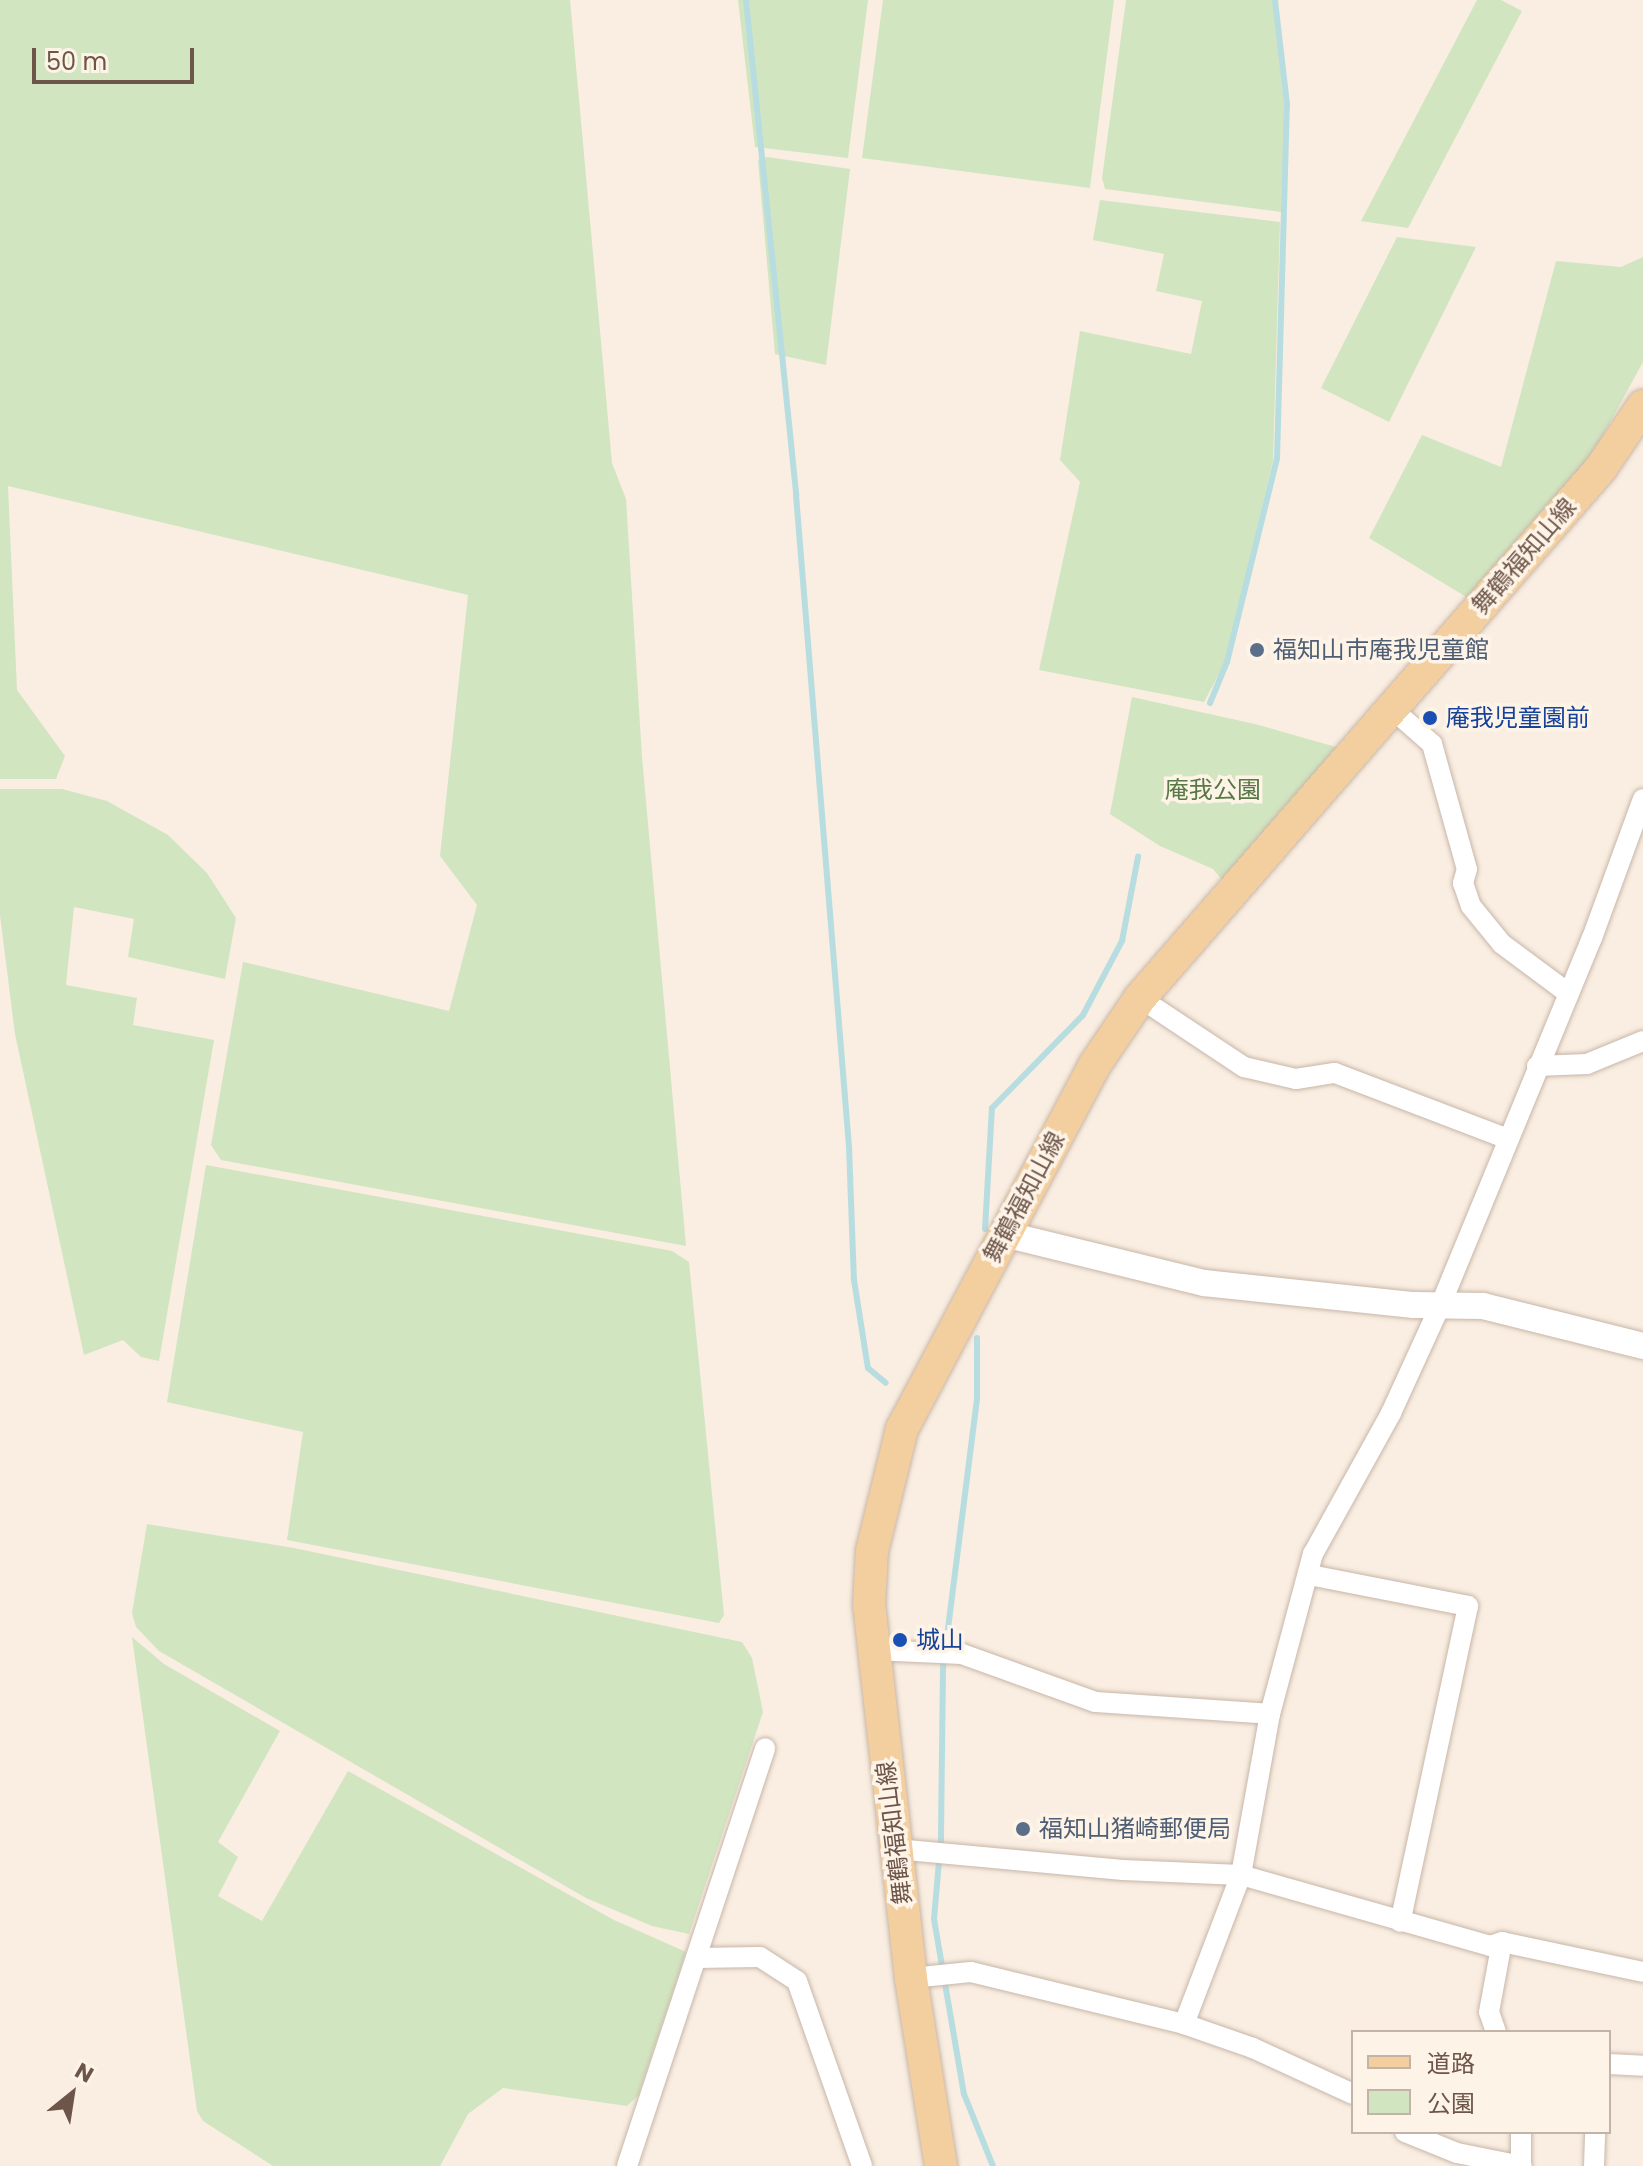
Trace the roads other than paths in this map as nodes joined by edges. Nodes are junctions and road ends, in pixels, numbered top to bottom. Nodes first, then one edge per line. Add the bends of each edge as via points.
1 (1640, 421) edge
2 (1391, 708) junction
3 (1643, 799) edge
4 (1568, 993) junction
5 (1140, 998) junction
6 (1643, 1041) edge
7 (1537, 1066) junction
8 (1505, 1138) junction
9 (1004, 1234) junction
10 (1441, 1304) junction
11 (1643, 1346) edge
12 (1310, 1575) junction
13 (874, 1650) junction
14 (1270, 1714) junction
15 (765, 1748) dead end
16 (896, 1849) junction
17 (1241, 1875) junction
18 (1400, 1922) junction
19 (1502, 1942) junction
20 (696, 1958) junction
21 (1643, 1972) edge
22 (911, 1978) junction
23 (1184, 2024) junction
24 (1495, 2030) edge
25 (1611, 2064) edge
26 (1643, 2066) edge
27 (1351, 2093) edge
28 (1410, 2134) edge
29 (1521, 2134) edge
30 (1595, 2134) edge
31 (627, 2166) edge
32 (862, 2166) edge
33 (941, 2166) edge
34 (1521, 2166) edge
35 (1594, 2166) edge

1 - 2 main road, 舞鶴福知山線
2 - 4 street via 1432,744 1467,869 1463,883 1471,906 1502,944
2 - 5 main road, 舞鶴福知山線
3 - 4 street
4 - 7 street
5 - 8 street via 1244,1067 1296,1079 1335,1073
5 - 9 main road, 舞鶴福知山線 via 1094,1066
6 - 7 street via 1587,1064
7 - 8 street
8 - 10 street
9 - 10 street via 1204,1283
9 - 13 main road, 舞鶴福知山線 via 926,1376 890,1467 872,1551
10 - 11 street via 1483,1306
10 - 12 street via 1391,1413 1313,1554
12 - 14 street
12 - 18 street via 1468,1606
13 - 14 street via 962,1654 1095,1702
13 - 16 main road, 舞鶴福知山線
14 - 17 street
15 - 20 street
16 - 17 street
16 - 22 main road, 舞鶴福知山線
17 - 18 street
17 - 23 street
18 - 19 street via 1490,1946
19 - 21 street
19 - 24 street via 1489,2012
20 - 31 street
20 - 32 street via 760,1957 797,1981
22 - 23 street via 971,1972
22 - 33 main road, 舞鶴福知山線
23 - 27 street via 1253,2048
25 - 26 street
28 - 34 street via 1457,2153
29 - 34 street
30 - 35 street

